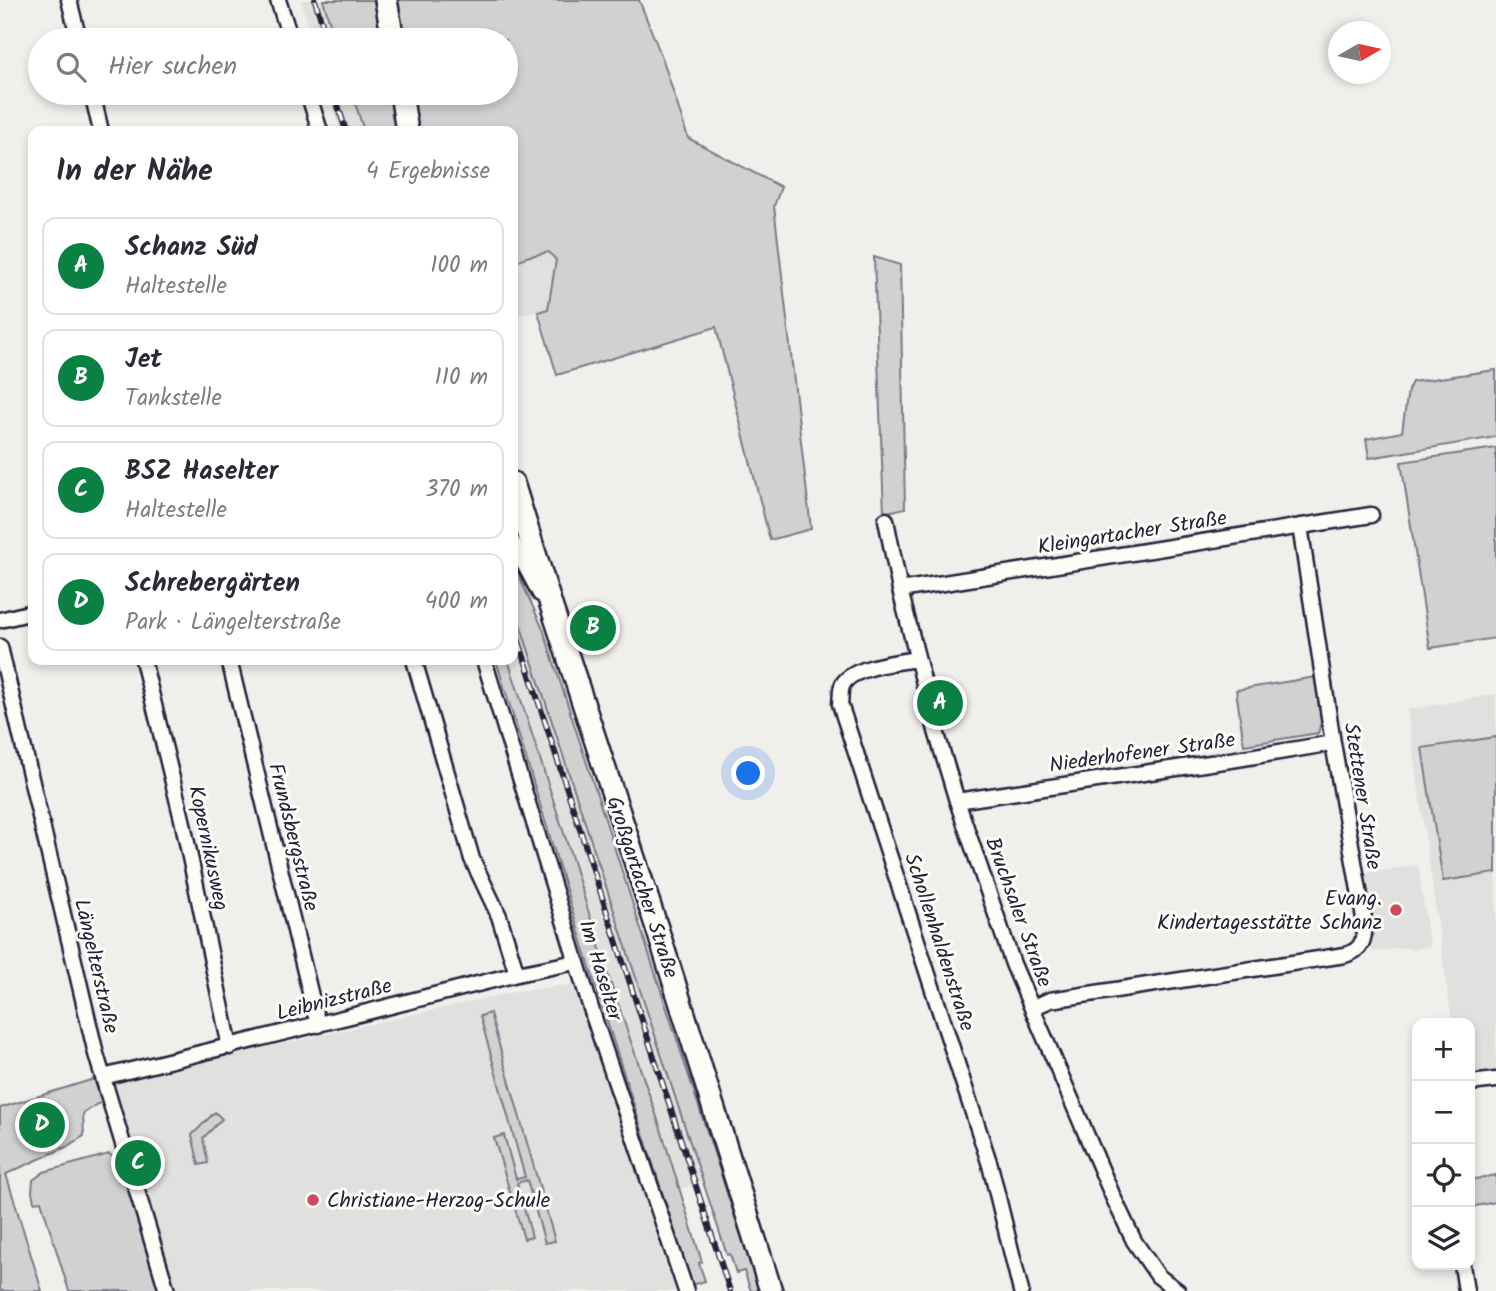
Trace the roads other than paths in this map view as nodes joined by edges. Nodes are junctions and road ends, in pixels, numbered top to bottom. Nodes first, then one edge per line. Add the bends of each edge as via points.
1 (69, 0) edge
2 (278, 0) edge
3 (386, 0) edge
4 (76, 28) edge
5 (287, 28) edge
6 (391, 28) edge
7 (95, 105) edge
8 (312, 105) edge
9 (403, 105) edge
10 (100, 126) edge
11 (318, 126) edge
12 (406, 126) edge
13 (518, 499) edge
14 (1371, 515) dead end
15 (886, 520) dead end
16 (1300, 526) junction
17 (518, 552) edge
18 (900, 590) junction
19 (551, 605) junction
20 (28, 613) edge
21 (0, 620) edge
22 (0, 647) edge
23 (917, 659) junction
24 (144, 665) edge
25 (230, 665) edge
26 (415, 665) edge
27 (486, 665) edge
28 (1333, 743) junction
29 (957, 801) junction
30 (576, 961) junction
31 (517, 974) junction
32 (1032, 1008) junction
33 (318, 1025) junction
34 (230, 1047) junction
35 (103, 1077) junction
36 (1496, 1080) edge
37 (1475, 1082) edge
38 (1463, 1270) edge
39 (167, 1291) edge
40 (686, 1291) edge
41 (771, 1291) edge
42 (1021, 1291) edge
43 (1178, 1291) edge
44 (1466, 1291) edge

1 - 4 street
2 - 5 street
3 - 6 main road
7 - 10 street
8 - 11 street
9 - 12 main road
13 - 19 main road, Großgartacher Straße
14 - 16 street, Kleingartacher Straße
15 - 18 street, Bruchsaler Straße
16 - 18 street, Kleingartacher Straße
16 - 28 street, Stettener Straße
17 - 19 street via 547,607
18 - 23 street, Bruchsaler Straße
19 - 41 main road, Großgartacher Straße
20 - 21 street
22 - 35 street, Längelterstraße
23 - 29 street, Bruchsaler Straße
23 - 42 street, Schollenhaldenstraße via 883,664 850,676 842,686 841,704 990,1165
24 - 34 street, Kopernikusweg
25 - 33 street, Frundsbergstraße
26 - 31 street via 472,859 499,916
27 - 30 street, Im Haselter
28 - 29 street, Niederhofener Straße
28 - 32 street, Stettener Straße via 1365,924 1361,945 1354,952 1050,1000
29 - 32 street, Bruchsaler Straße
30 - 31 street, Leibnizstraße
30 - 40 street, Im Haselter
31 - 33 street, Leibnizstraße
32 - 43 street, Bruchsaler Straße via 1134,1241 1158,1276
33 - 34 street, Leibnizstraße
34 - 35 street, Leibnizstraße
35 - 39 street, Längelterstraße
36 - 37 street
38 - 44 street

